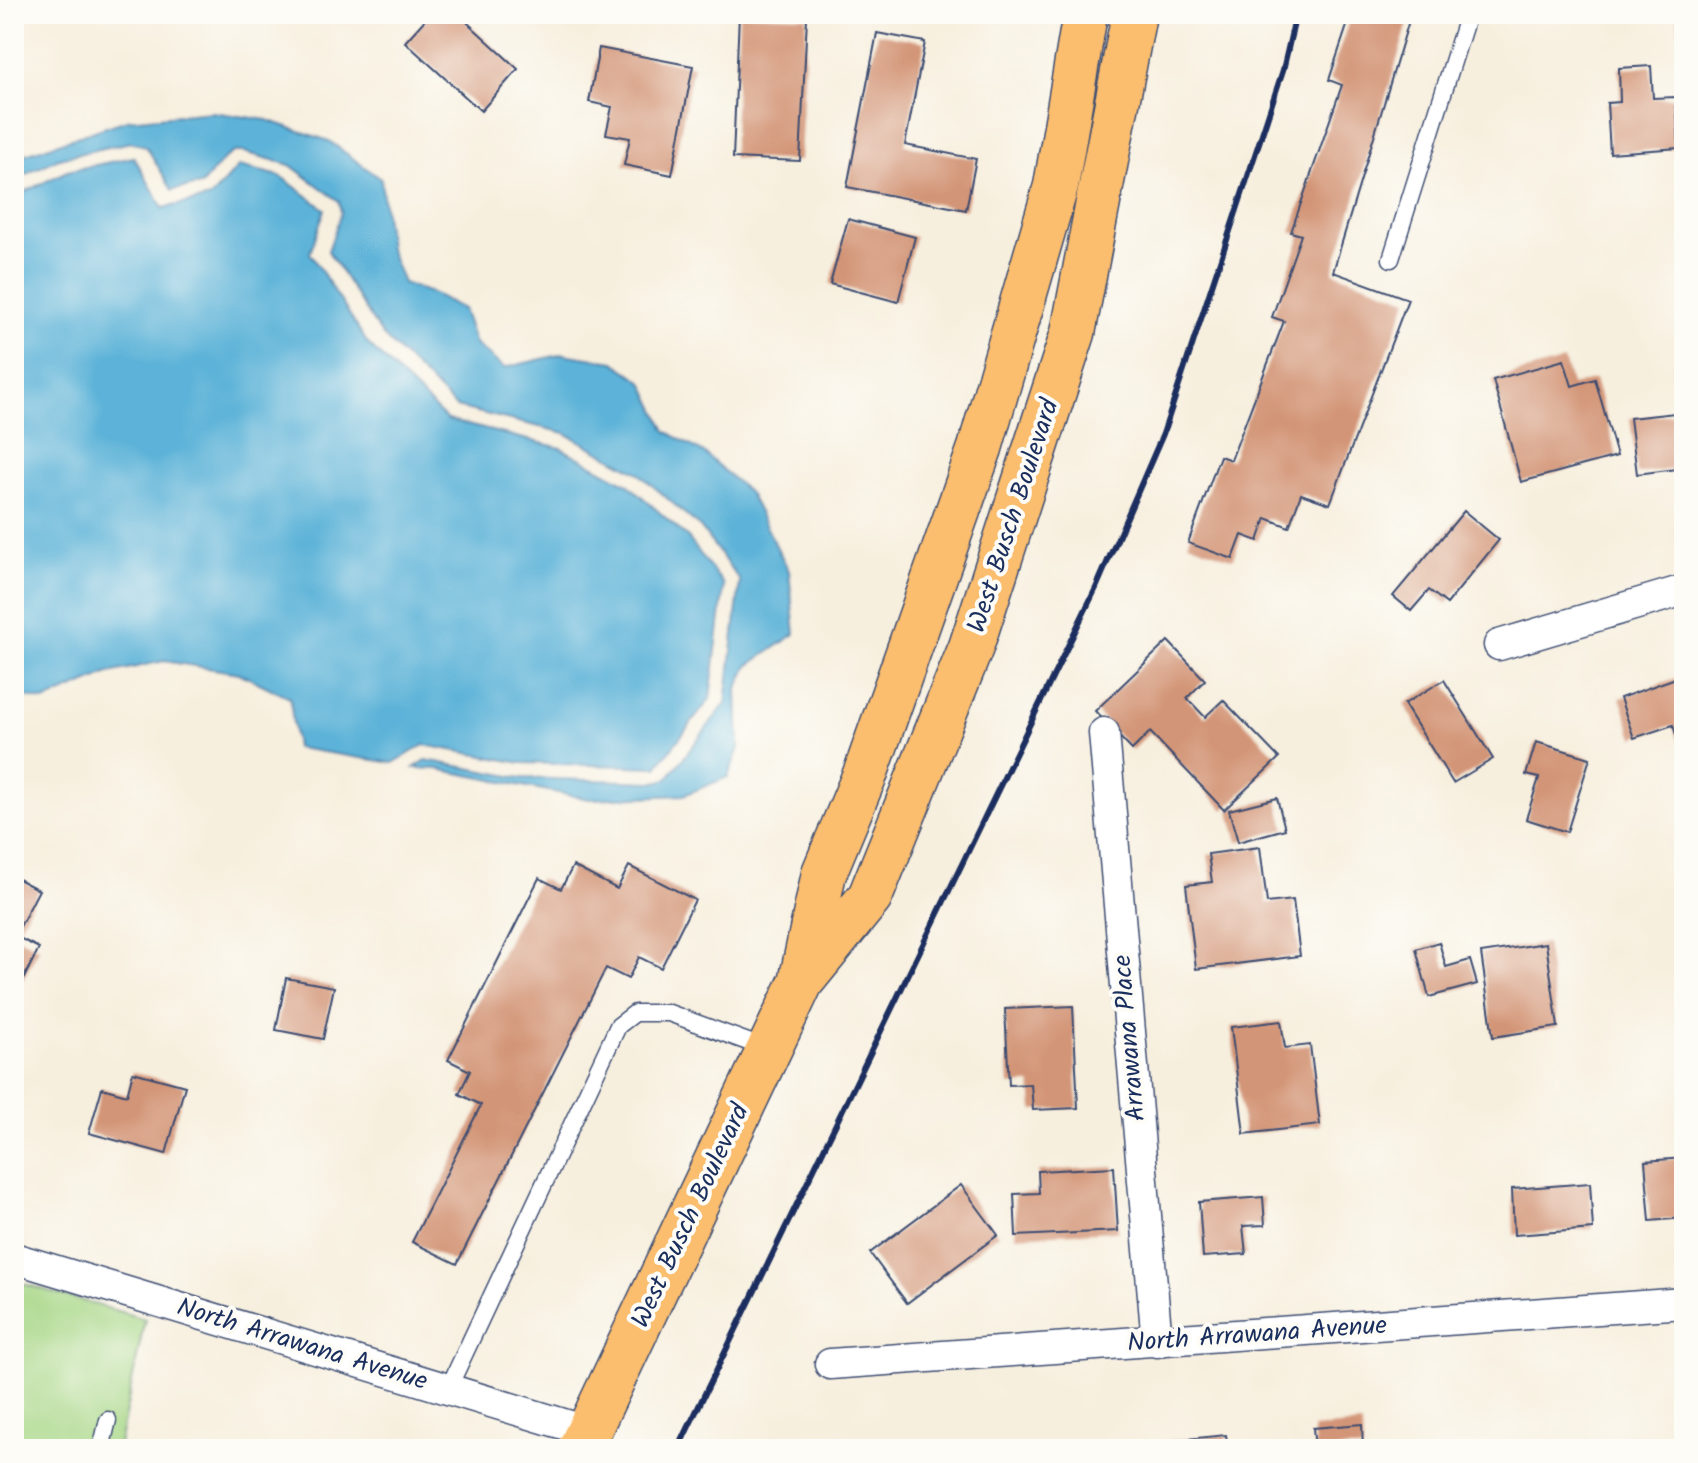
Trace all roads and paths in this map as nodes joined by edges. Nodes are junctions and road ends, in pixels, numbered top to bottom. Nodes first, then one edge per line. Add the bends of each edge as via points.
1 (1085, 14) edge
2 (1134, 14) edge
3 (1468, 14) edge
4 (1391, 259) dead end
5 (1684, 590) edge
6 (1499, 645) dead end
7 (1104, 733) dead end
8 (801, 982) junction
9 (769, 1050) junction
10 (14, 1258) edge
11 (1684, 1303) edge
12 (1157, 1342) junction
13 (830, 1364) dead end
14 (448, 1389) junction
15 (108, 1420) dead end
16 (585, 1440) edge
17 (101, 1449) edge

1 - 8 main road, West Busch Boulevard via 1056,186 984,434 866,772 824,873
2 - 8 main road, West Busch Boulevard via 1073,333 971,647 870,897
3 - 4 lane
5 - 6 street
7 - 12 street, Arrawana Place
8 - 9 main road, West Busch Boulevard
9 - 14 lane via 669,1013 635,1013 618,1026
9 - 16 main road, West Busch Boulevard
10 - 14 street, North Arrawana Avenue
11 - 12 street, North Arrawana Avenue
12 - 13 street, North Arrawana Avenue
14 - 16 street, North Arrawana Avenue
15 - 17 lane

